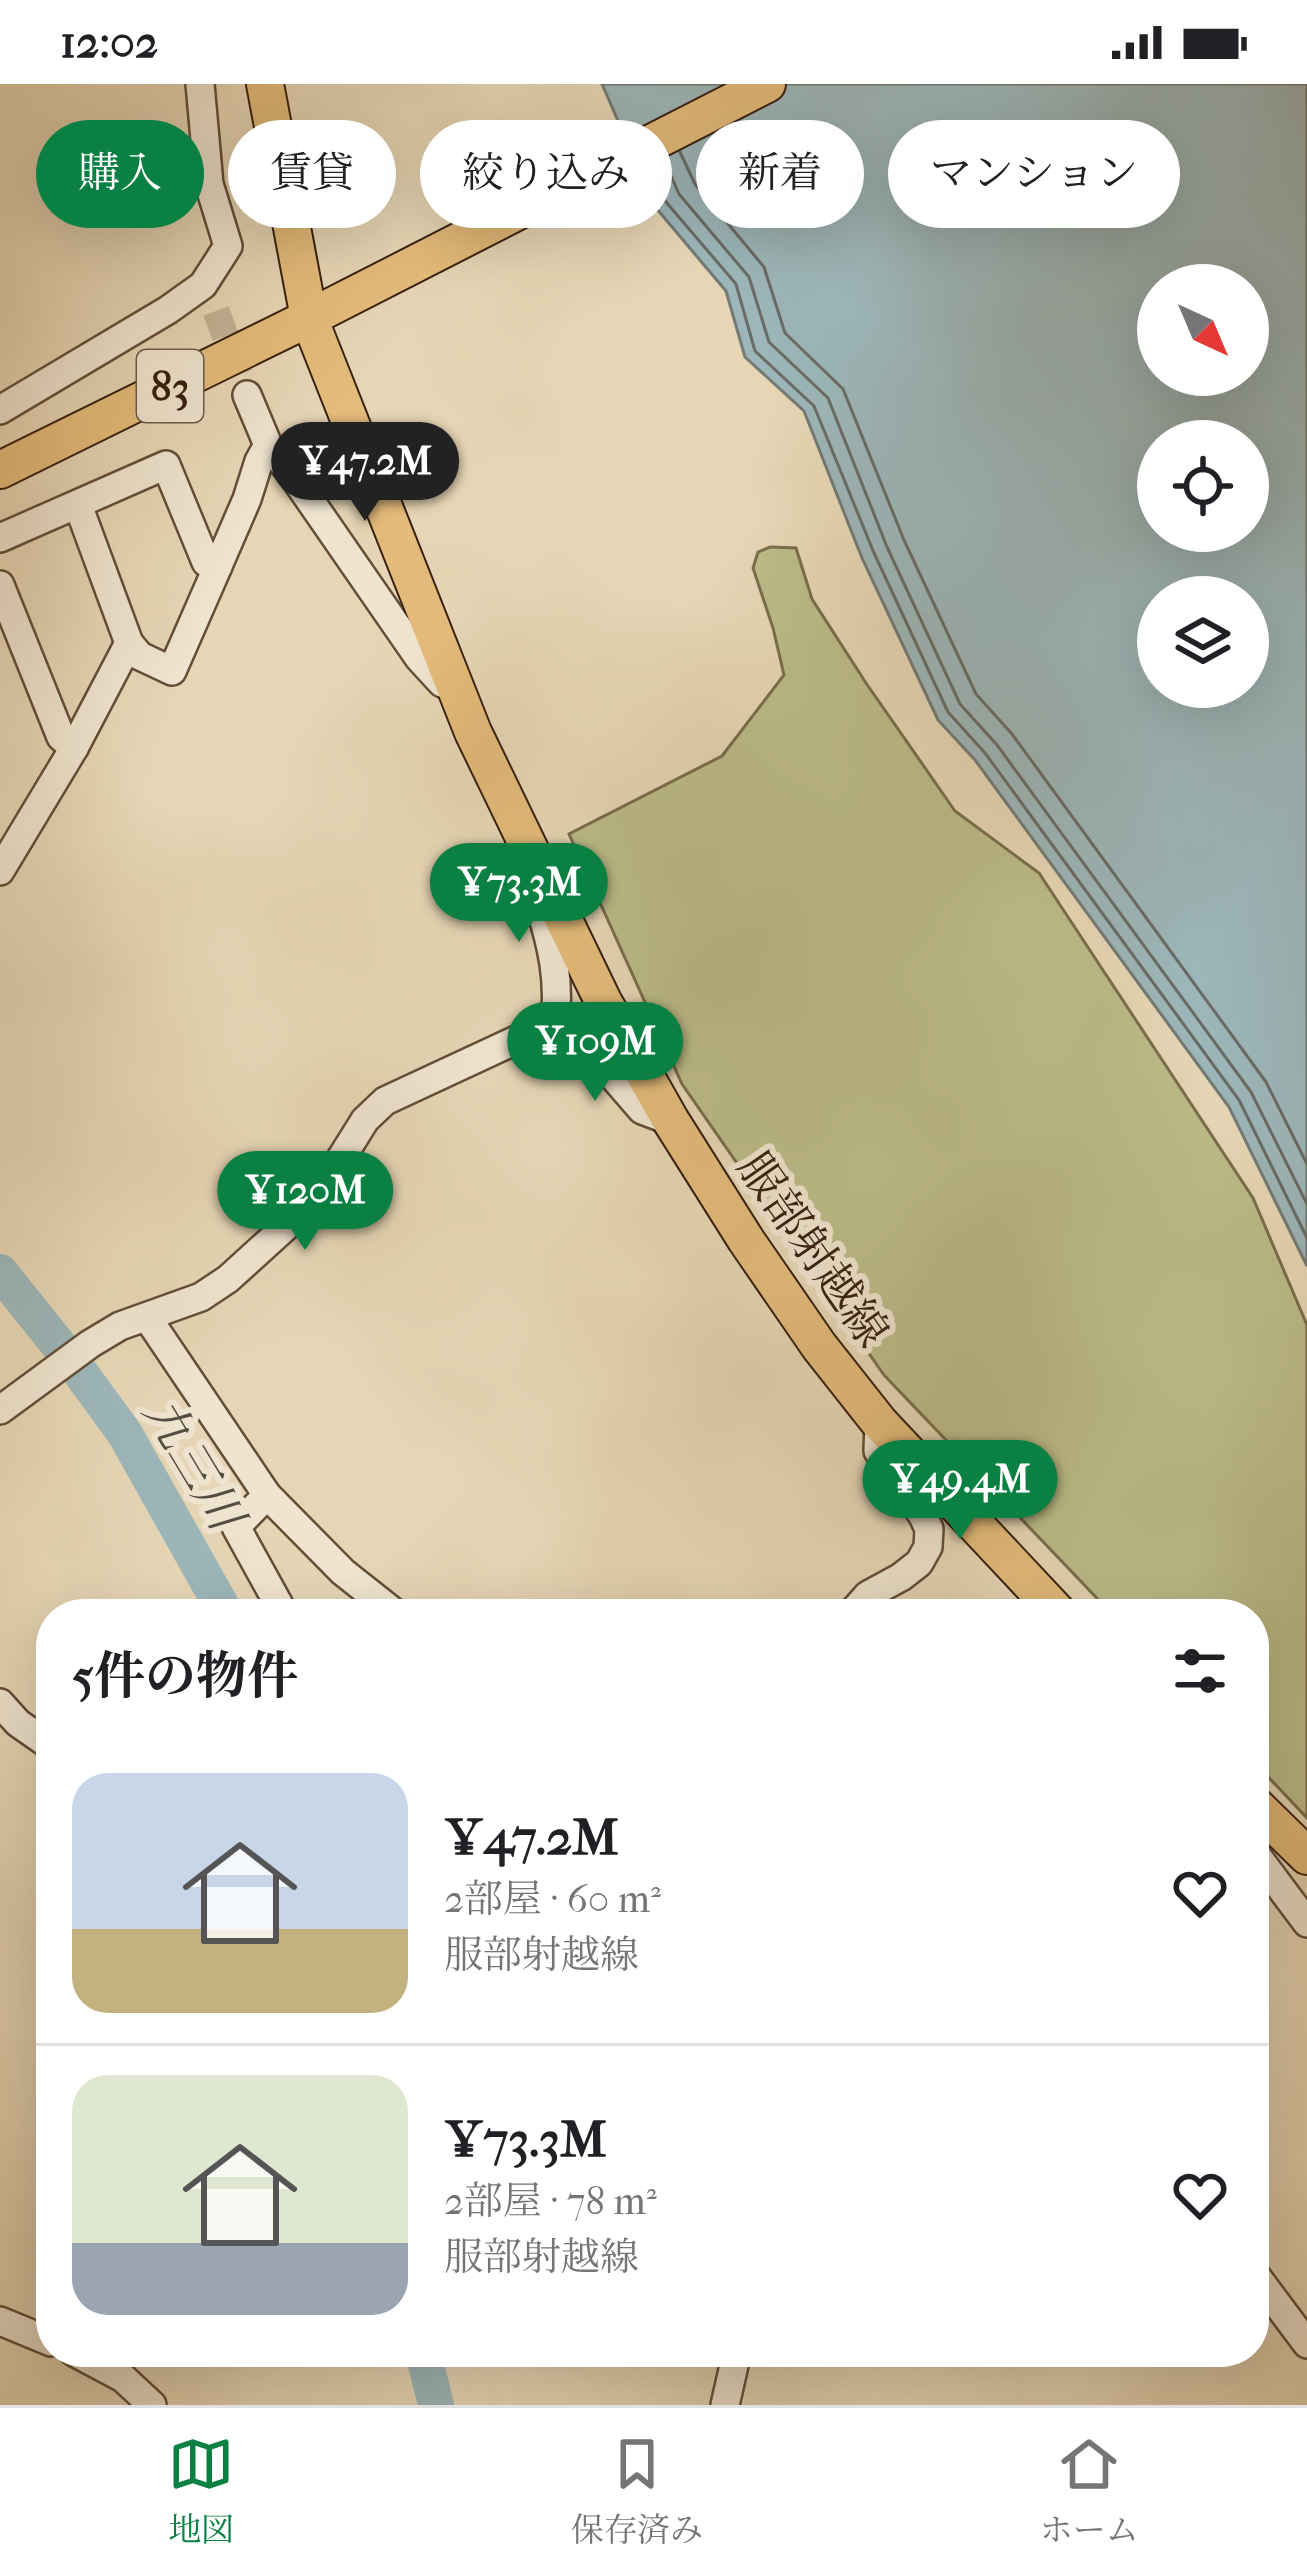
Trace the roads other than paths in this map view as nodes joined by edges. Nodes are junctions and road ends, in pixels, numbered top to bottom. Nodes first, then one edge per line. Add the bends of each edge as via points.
1 (200, 84) edge
2 (265, 84) edge
3 (767, 84) edge
4 (203, 284) junction
5 (324, 309) junction
6 (216, 311) tunnel mouth
7 (247, 395) tunnel mouth
8 (0, 410) edge
9 (268, 445) junction
10 (0, 470) edge
11 (78, 505) junction
12 (3, 528) edge
13 (218, 566) junction
14 (0, 585) edge
15 (129, 643) junction
16 (456, 688) junction
17 (74, 748) junction
18 (0, 871) edge
19 (549, 891) junction
20 (555, 1022) junction
21 (670, 1121) junction
22 (147, 1317) junction
23 (0, 1410) edge
24 (879, 1422) junction
25 (267, 1495) junction
26 (276, 1599) edge
27 (366, 1599) edge
28 (864, 1599) edge
29 (1045, 1599) edge
30 (0, 1702) edge
31 (36, 1737) edge
32 (1269, 1819) edge
33 (1307, 1856) edge
34 (1269, 1872) edge
35 (1307, 1923) edge
36 (1269, 2293) edge
37 (0, 2321) edge
38 (36, 2336) edge
39 (1307, 2344) edge
40 (103, 2367) edge
41 (734, 2367) edge
42 (152, 2405) edge
43 (725, 2405) edge

1 - 4 street via 209,184 228,247
2 - 5 main road, 服部射越線
3 - 5 main road, 83
4 - 6 street
4 - 8 street
5 - 10 main road, 83
5 - 16 main road, 服部射越線
7 - 9 street
9 - 13 street
9 - 16 street via 419,658
11 - 12 street
11 - 13 street via 166,465 206,562
11 - 15 street
13 - 15 street via 172,671
14 - 17 street via 61,737
15 - 17 street
16 - 19 main road, 服部射越線
17 - 18 street
19 - 20 street via 540,907 558,992
19 - 21 main road, 服部射越線
20 - 21 street via 584,1043 642,1111
20 - 22 street via 385,1101 315,1200 278,1235 201,1297
21 - 24 main road, 服部射越線
22 - 23 street via 90,1344
22 - 25 street
24 - 28 street via 878,1451 923,1516 928,1547 919,1563
24 - 29 main road, 服部射越線
25 - 26 street via 236,1527
25 - 27 street
30 - 31 street
32 - 33 main road
34 - 35 street
36 - 39 street
37 - 38 street
40 - 42 street
41 - 43 street

